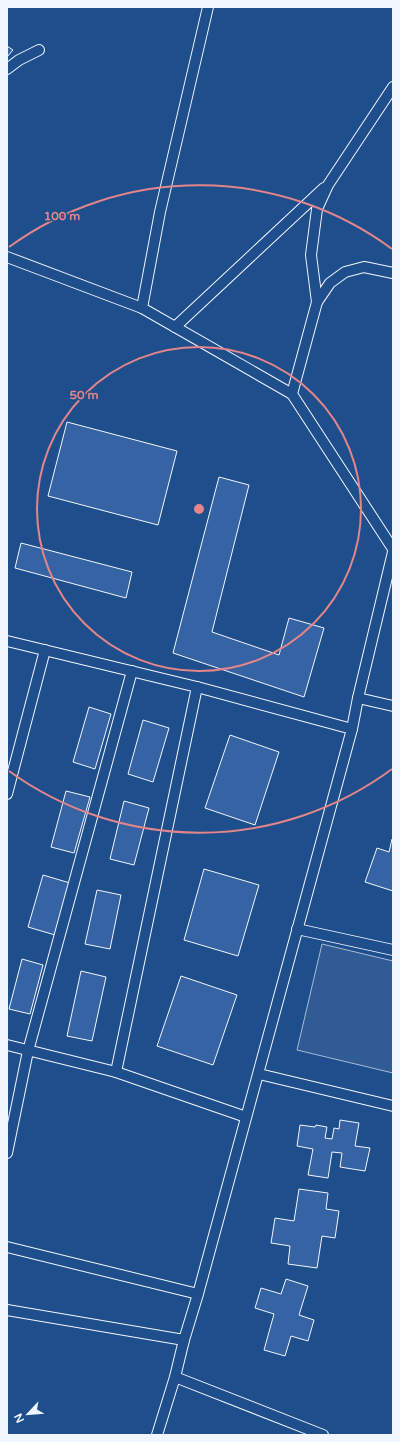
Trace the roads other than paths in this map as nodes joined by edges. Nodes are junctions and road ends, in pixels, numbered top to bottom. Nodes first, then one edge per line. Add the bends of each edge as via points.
1 (208, 7) edge
2 (40, 50) dead end
3 (7, 69) edge
4 (393, 87) edge
5 (328, 185) junction
6 (7, 257) edge
7 (393, 273) edge
8 (317, 302) junction
9 (142, 308) junction
10 (175, 327) junction
11 (292, 394) junction
12 (393, 549) edge
13 (393, 552) edge
14 (7, 641) edge
15 (45, 650) junction
16 (132, 671) junction
17 (198, 687) junction
18 (358, 698) junction
19 (393, 706) edge
20 (352, 729) junction
21 (7, 794) edge
22 (297, 929) junction
23 (393, 950) edge
24 (7, 1046) edge
25 (28, 1051) junction
26 (116, 1072) junction
27 (259, 1074) junction
28 (393, 1106) edge
29 (246, 1117) junction
30 (7, 1153) edge
31 (7, 1247) edge
32 (198, 1294) junction
33 (7, 1310) edge
34 (184, 1340) junction
35 (175, 1377) junction
36 (157, 1435) edge
37 (323, 1435) edge

1 - 9 lane via 160,212
2 - 3 lane
4 - 5 lane
5 - 8 lane via 317,209 311,255
5 - 10 lane
6 - 9 lane
7 - 8 lane via 364,268 345,272 330,283
8 - 11 lane
9 - 10 lane
10 - 11 lane
11 - 12 lane
13 - 18 lane
14 - 15 lane
15 - 16 lane
15 - 21 lane
16 - 17 lane
16 - 25 lane
17 - 20 lane
17 - 26 lane
18 - 19 lane
18 - 20 lane
20 - 22 lane
22 - 23 lane
22 - 27 lane
24 - 25 lane
25 - 26 lane
25 - 30 lane
26 - 29 lane
27 - 28 lane
27 - 29 lane
29 - 32 lane
31 - 32 lane
32 - 34 lane
33 - 34 lane
34 - 35 lane
35 - 36 lane
35 - 37 lane

